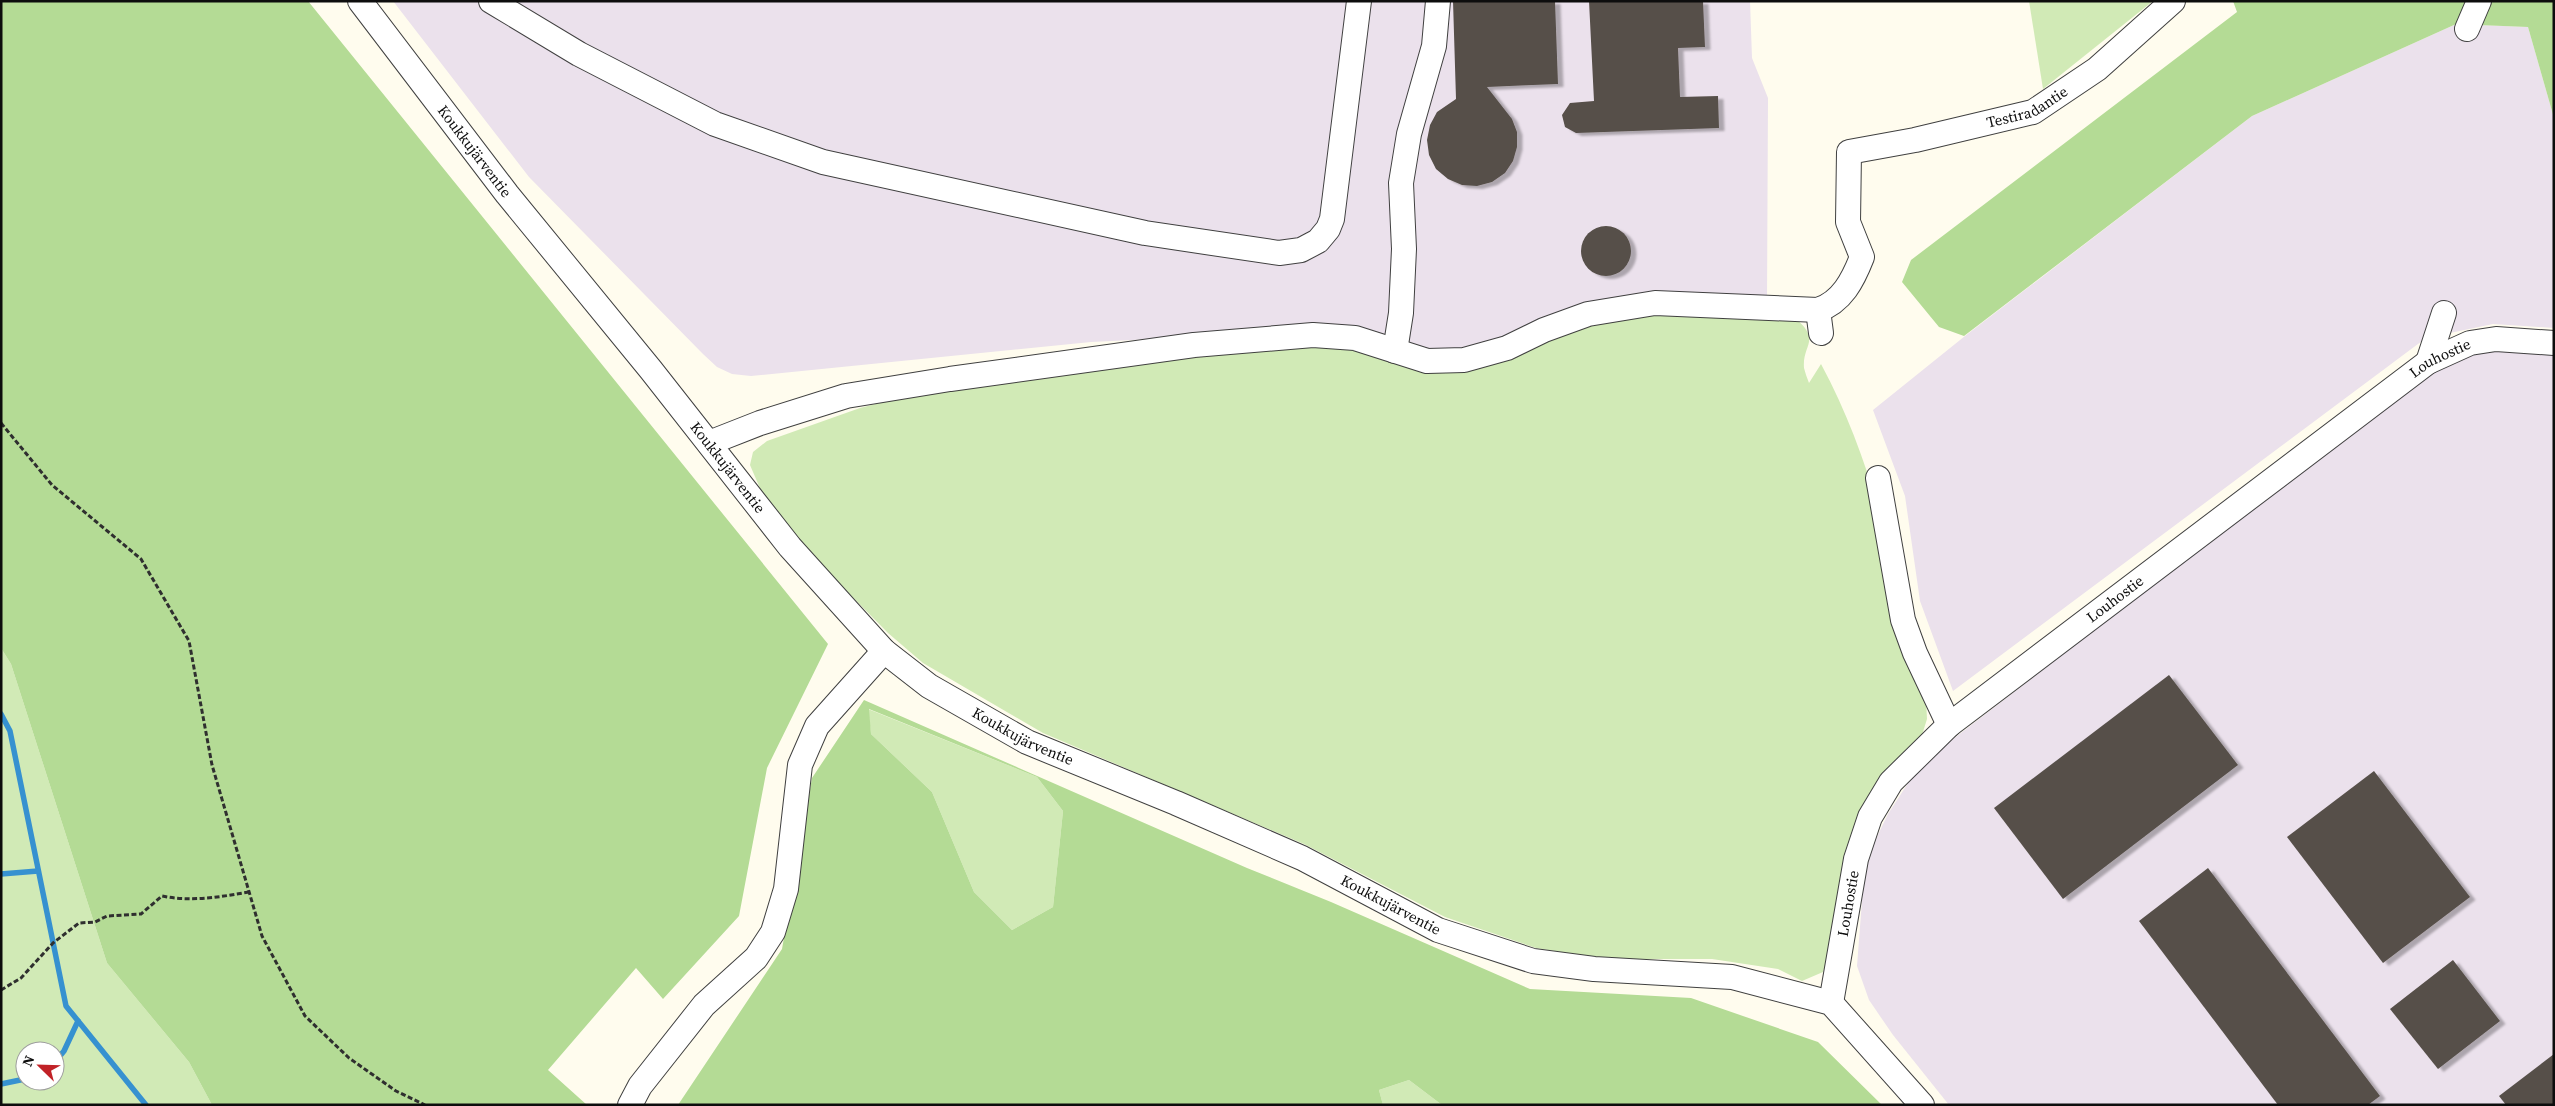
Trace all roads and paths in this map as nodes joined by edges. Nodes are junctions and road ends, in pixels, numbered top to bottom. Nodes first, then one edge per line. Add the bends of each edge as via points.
1 (360, 1) edge
2 (491, 1) edge
3 (1359, 1) edge
4 (1438, 1) edge
5 (2173, 1) edge
6 (2479, 1) edge
7 (2468, 28) dead end
8 (2444, 313) dead end
9 (2554, 343) edge
10 (1395, 351) junction
11 (2428, 362) junction
12 (1, 423) edge
13 (709, 443) junction
14 (1878, 478) dead end
15 (884, 651) junction
16 (1949, 725) junction
17 (249, 892) junction
18 (1, 990) edge
19 (1831, 1003) junction
20 (425, 1105) edge
21 (630, 1105) edge
22 (1922, 1105) edge

1 - 13 street, Koukkujärventie via 507,194
2 - 3 street via 579,54 715,124 823,162 1145,233 1279,253 1301,250 1318,241 1332,219
4 - 10 street via 1434,46 1409,134 1401,183 1404,249 1401,313
5 - 10 street, Testiradantie via 2097,69 2033,112 1849,152 1848,222 1862,257 1852,281 1819,321 1655,303 1588,314 1507,348 1464,360 1427,361
6 - 7 street
8 - 11 street
9 - 11 street, Louhostie via 2496,339 2470,343
10 - 13 street via 1354,338 1313,335 1184,346 846,396
11 - 16 street, Louhostie
12 - 17 path via 52,485 141,559 189,641 212,765
13 - 15 street, Koukkujärventie via 790,547
14 - 16 street via 1903,620
15 - 19 street, Koukkujärventie via 929,686 1028,742 1302,858 1438,930 1533,961 1594,969 1732,977
15 - 21 street via 817,726 800,764 786,889 774,932 756,958 704,1005 640,1086
16 - 19 street, Louhostie via 1891,782 1870,816 1856,860
17 - 18 path via 207,899 162,896 141,914 107,916 95,922 79,923 53,943 21,978
17 - 20 path via 262,936 305,1016 349,1058 396,1091
19 - 22 street

